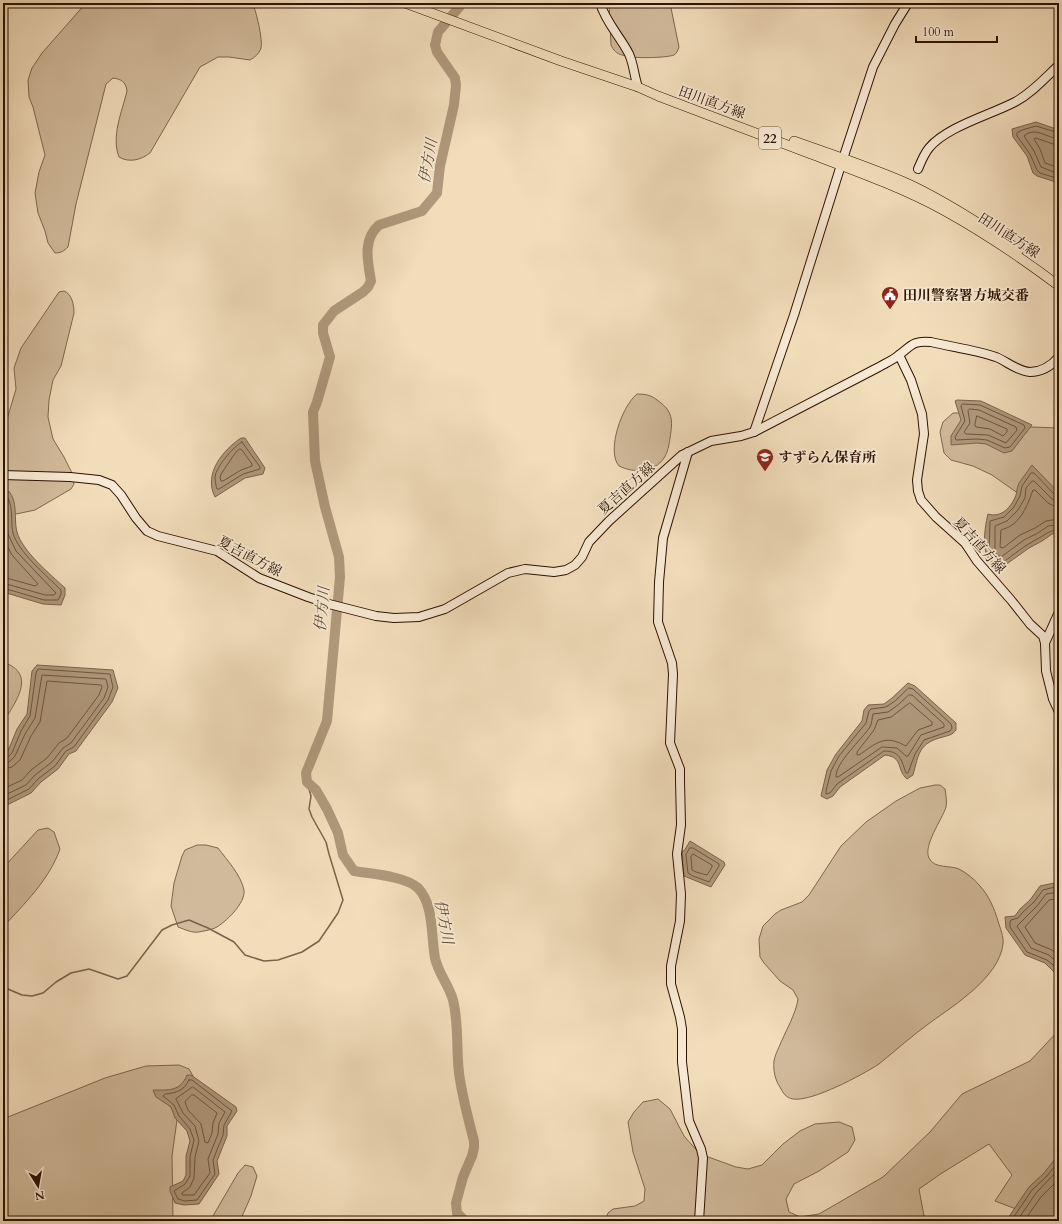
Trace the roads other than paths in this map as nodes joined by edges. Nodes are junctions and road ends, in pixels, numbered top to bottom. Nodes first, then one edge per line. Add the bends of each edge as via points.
1 (405, 3) edge
2 (421, 3) edge
3 (600, 3) edge
4 (908, 3) edge
5 (441, 13) junction
6 (1059, 65) edge
7 (636, 84) junction
8 (842, 161) junction
9 (918, 169) dead end
10 (1059, 279) edge
11 (1059, 286) edge
12 (899, 355) junction
13 (1059, 357) edge
14 (754, 432) junction
15 (688, 452) junction
16 (3, 475) edge
17 (1059, 612) edge
18 (1045, 642) junction
19 (1059, 712) edge
20 (699, 1221) edge

1 - 5 main road, 田川直方線 / 22
2 - 5 main road, 田川直方線 / 22
3 - 7 street via 605,17 630,56
4 - 8 street via 873,67
5 - 7 main road, 田川直方線 / 22
6 - 9 street via 1020,98 945,134 934,142
7 - 8 main road, 田川直方線 / 22 via 658,96
8 - 10 main road, 田川直方線 / 22 via 912,185 967,215
8 - 11 main road, 田川直方線 / 22 via 945,211 1027,262
8 - 14 street
12 - 13 street via 908,346 923,341 995,357 1030,372 1048,367
12 - 14 street, 夏吉直方線
12 - 18 street, 夏吉直方線 via 911,380 922,414 924,434 917,480 922,500 936,517 965,543 977,561 1043,636
14 - 15 street, 夏吉直方線 via 711,441
15 - 16 street, 夏吉直方線 via 609,520 589,542 575,565 554,572 517,570 445,609 419,617 394,618 346,609 308,597 259,578 217,551 147,531 112,485 99,480
15 - 20 street via 663,538 658,622 672,663 670,743 680,770 677,854 681,894 680,921 670,966 671,984 682,1028 682,1062 689,1121 703,1158
17 - 18 street
18 - 19 street via 1046,671

